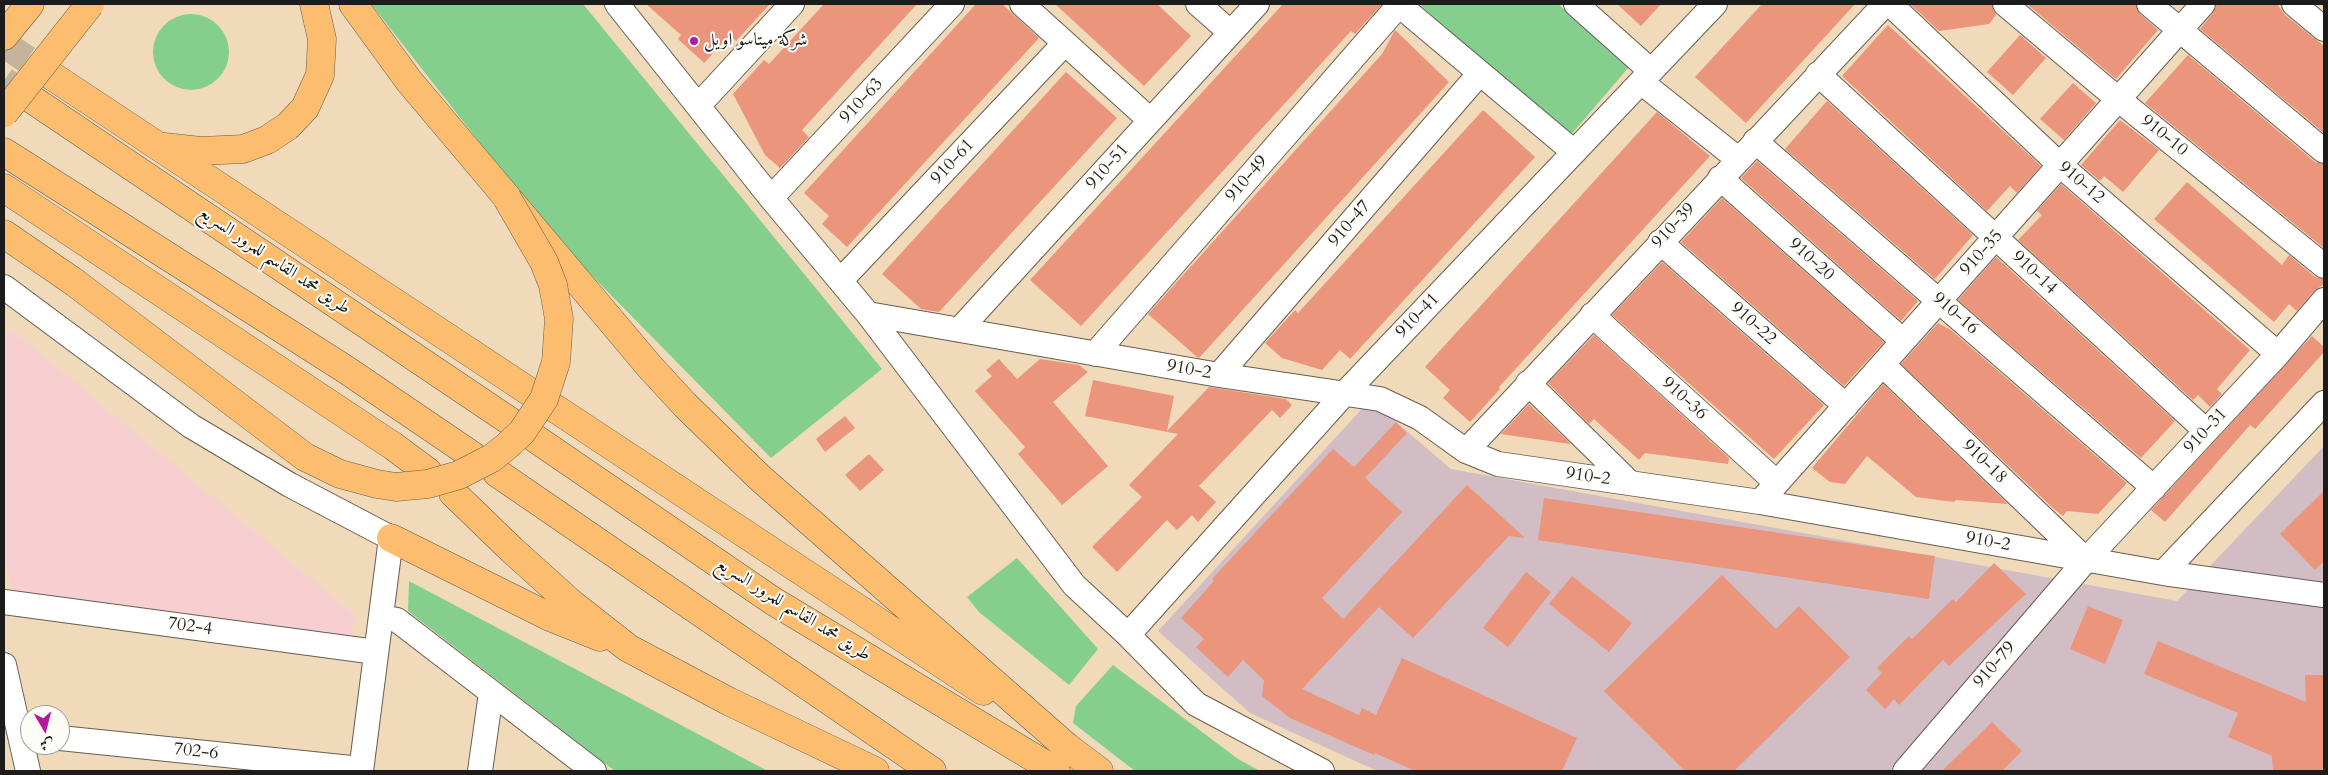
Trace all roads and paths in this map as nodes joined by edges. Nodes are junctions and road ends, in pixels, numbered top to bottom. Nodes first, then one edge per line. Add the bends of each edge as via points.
1 (30, 4) edge
2 (90, 4) edge
3 (314, 4) edge
4 (354, 4) edge
5 (792, 4) edge
6 (952, 4) edge
7 (1022, 4) edge
8 (1198, 4) edge
9 (1257, 4) edge
10 (1399, 4) edge
11 (1576, 4) edge
12 (1715, 4) edge
13 (1885, 4) edge
14 (1890, 4) edge
15 (2005, 4) edge
16 (2149, 4) edge
17 (2203, 4) edge
18 (2294, 4) edge
19 (628, 8) edge
20 (2179, 30) junction
21 (2324, 30) edge
22 (1230, 32) junction
23 (4, 36) edge
24 (1065, 43) junction
25 (1480, 74) junction
26 (1818, 74) junction
27 (52, 76) tunnel mouth
28 (1646, 76) junction
29 (2118, 99) junction
30 (33, 100) tunnel mouth
31 (698, 106) junction
32 (4, 113) edge
33 (1150, 120) junction
34 (1755, 141) junction
35 (159, 146) junction
36 (2324, 151) edge
37 (4, 152) edge
38 (1574, 152) junction
39 (1738, 159) junction
40 (2060, 165) junction
41 (1720, 178) junction
42 (4, 188) edge
43 (507, 198) junction
44 (771, 198) junction
45 (4, 234) edge
46 (1996, 237) junction
47 (1660, 242) junction
48 (2324, 266) edge
49 (841, 280) junction
50 (4, 287) edge
51 (1939, 301) junction
52 (2321, 311) edge
53 (868, 314) junction
54 (1592, 315) junction
55 (959, 330) junction
56 (1903, 341) junction
57 (1095, 354) junction
58 (2278, 354) junction
59 (1882, 364) junction
60 (1219, 375) junction
61 (1528, 383) junction
62 (533, 394) dead end
63 (1344, 394) junction
64 (2324, 403) edge
65 (1846, 406) junction
66 (556, 409) dead end
67 (514, 424) dead end
68 (2206, 431) junction
69 (536, 439) dead end
70 (1466, 451) junction
71 (473, 456) dead end
72 (428, 472) dead end
73 (497, 473) dead end
74 (1630, 483) junction
75 (1777, 483) junction
76 (2154, 488) junction
77 (453, 493) dead end
78 (1760, 502) junction
79 (391, 538) junction
80 (2086, 560) junction
81 (2163, 573) junction
82 (2324, 595) edge
83 (4, 602) edge
84 (380, 617) junction
85 (1128, 635) junction
86 (628, 648) junction
87 (376, 652) junction
88 (4, 665) edge
89 (491, 693) junction
90 (18, 736) edge
91 (70, 739) edge
92 (1067, 747) junction
93 (588, 769) edge
94 (361, 770) edge
95 (28, 771) edge
96 (480, 771) edge
97 (875, 771) edge
98 (932, 771) edge
99 (1056, 771) edge
100 (1099, 771) edge
101 (1322, 771) edge
102 (1905, 771) edge

1 - 23 highway
2 - 32 highway, bridge
3 - 35 highway via 321,26 320,75 308,102 288,126 267,140 243,149 180,150
4 - 43 highway via 409,81
5 - 31 street
6 - 44 street, 910-63
7 - 24 street
8 - 22 street
9 - 22 street, 910-51
10 - 25 street
10 - 57 street, 910-49
11 - 28 street
12 - 28 street, 910-41
13 - 26 street, 910-39
14 - 40 street, 910-12
15 - 29 street, 910-10
16 - 20 street
17 - 20 street, 910-35
18 - 21 street
19 - 31 street
20 - 29 street, 910-35
20 - 36 street
22 - 33 street, 910-51
24 - 33 street
24 - 49 street, 910-61
25 - 38 street
25 - 60 street, 910-47
26 - 34 street, 910-39
26 - 46 street, 910-14
27 - 35 highway
28 - 38 street, 910-41
28 - 39 street
29 - 40 street, 910-35
29 - 48 street, 910-10
30 - 67 highway, طريق محمد القاسم للمرور السريع
31 - 44 street
33 - 55 street, 910-51
34 - 39 street, 910-39
34 - 51 street, 910-16
35 - 62 highway
37 - 71 highway via 345,369
38 - 63 street, 910-41
39 - 41 street, 910-39
40 - 46 street, 910-35
40 - 58 street, 910-12
41 - 47 street, 910-39
41 - 56 street, 910-20
42 - 72 highway
43 - 45 highway, bridge via 544,262 553,285 559,319 558,342 544,399 508,446 492,458 459,475 428,484 396,487 340,474 305,457 74,282
43 - 92 highway, bridge via 685,405 759,477
44 - 49 street
46 - 51 street, 910-35
46 - 68 street, 910-14
47 - 54 street, 910-39
47 - 65 street, 910-22
49 - 53 street
50 - 79 street via 190,426 290,485
51 - 56 street, 910-35
51 - 76 street, 910-16
52 - 58 street, 910-31
53 - 55 street, 910-2
53 - 85 street via 1074,585
54 - 61 street, 910-39
54 - 75 street, 910-36
55 - 57 street, 910-2
56 - 59 street, 910-35
57 - 60 street, 910-2
58 - 68 street, 910-31
59 - 65 street, 910-35
59 - 80 street, 910-18
60 - 63 street, 910-2
61 - 70 street, 910-39
61 - 74 street
63 - 70 street, 910-2 via 1380,399 1412,414
63 - 85 street, 910-41
64 - 81 street
65 - 75 street, 910-35
66 - 92 highway
68 - 76 street, 910-31
69 - 99 highway, طريق محمد القاسم للمرور السريع via 773,601
70 - 74 street, 910-2 via 1498,464
73 - 98 highway
74 - 78 street, 910-2
75 - 78 street, 910-35
76 - 80 street, 910-31
77 - 86 highway via 572,604
78 - 80 street, 910-2
79 - 84 street
79 - 86 highway via 550,617
80 - 81 street, 910-2
80 - 102 street, 910-79
81 - 82 street, 910-2
83 - 87 street, 702-4
84 - 87 street
84 - 89 street via 397,620
85 - 101 street via 1196,704
86 - 97 highway via 730,702
87 - 94 street
88 - 90 street
89 - 93 street
89 - 96 street
90 - 95 street
91 - 94 street, 702-6
92 - 100 highway

